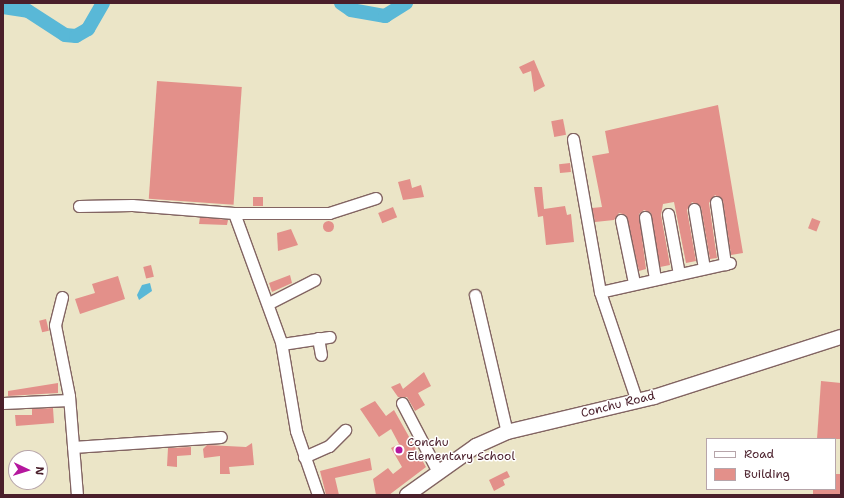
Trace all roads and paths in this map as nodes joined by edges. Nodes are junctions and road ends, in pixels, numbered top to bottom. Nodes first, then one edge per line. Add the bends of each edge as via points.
1 (573, 140) dead end
2 (376, 198) dead end
3 (716, 202) dead end
4 (79, 206) dead end
5 (694, 209) dead end
6 (234, 213) junction
7 (668, 214) dead end
8 (645, 217) dead end
9 (621, 220) dead end
10 (704, 268) junction
11 (679, 274) junction
12 (655, 279) junction
13 (314, 280) dead end
14 (634, 283) junction
15 (600, 292) junction
16 (475, 295) dead end
17 (62, 297) dead end
18 (269, 303) junction
19 (841, 336) edge
20 (282, 344) junction
21 (321, 355) dead end
22 (69, 400) junction
23 (637, 401) junction
24 (3, 403) edge
25 (402, 403) dead end
26 (345, 430) dead end
27 (507, 432) junction
28 (221, 438) dead end
29 (72, 448) junction
30 (304, 457) junction
31 (438, 472) junction
32 (77, 495) edge
33 (318, 495) edge
34 (407, 495) edge

1 - 15 street
2 - 6 street via 329,213
3 - 10 street via 728,263
4 - 6 street via 132,205
5 - 10 street
6 - 18 street
7 - 11 street
8 - 12 street
9 - 14 street
10 - 11 street
11 - 12 street
12 - 14 street
13 - 18 street
14 - 15 street
15 - 23 street
16 - 27 street
17 - 22 street via 55,325
18 - 20 street
19 - 23 main road, Conchu Road
20 - 21 street via 323,338
20 - 30 street via 296,431
22 - 24 street
22 - 29 street
23 - 27 main road, Conchu Road
25 - 31 street
26 - 30 street via 329,446
27 - 31 main road, Conchu Road via 476,446
28 - 29 street
29 - 32 street
30 - 33 street
31 - 34 main road, Conchu Road

